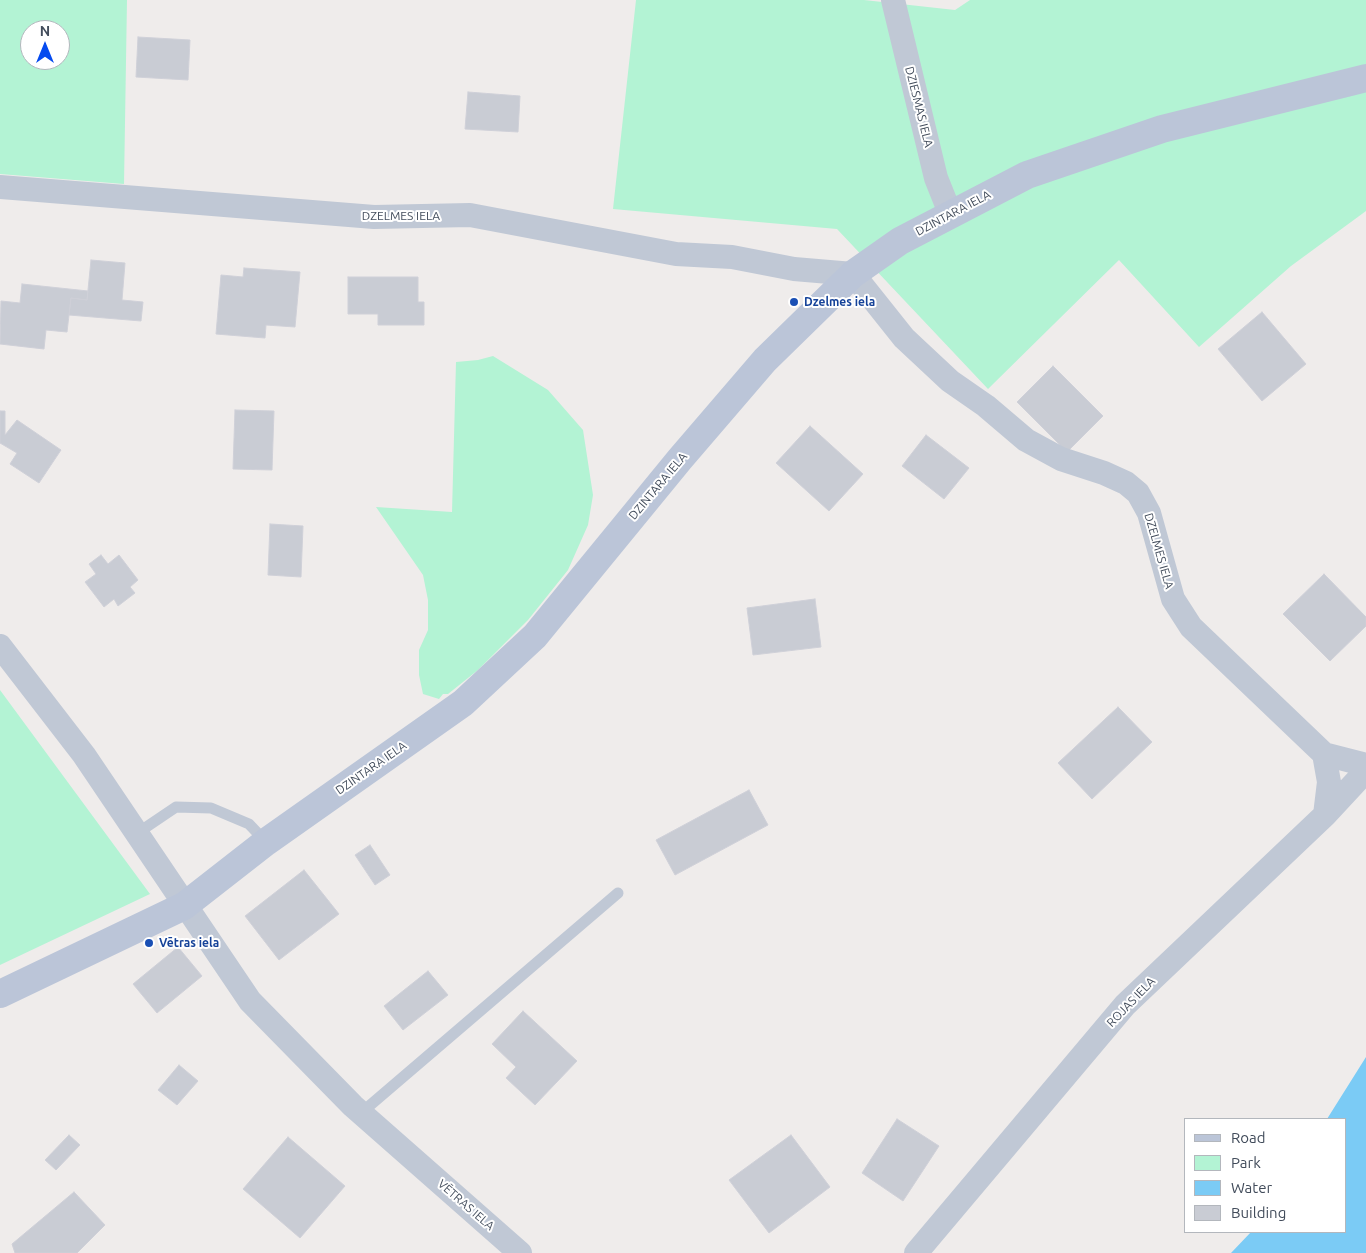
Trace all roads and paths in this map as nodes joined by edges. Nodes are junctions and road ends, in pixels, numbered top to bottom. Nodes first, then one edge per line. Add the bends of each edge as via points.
1 (893, 0) edge
2 (1366, 78) edge
3 (0, 188) edge
4 (950, 213) junction
5 (854, 274) junction
6 (0, 646) edge
7 (1324, 754) junction
8 (1366, 765) edge
9 (1366, 771) edge
10 (1325, 815) junction
11 (136, 834) junction
12 (266, 842) junction
13 (618, 893) dead end
14 (184, 906) junction
15 (0, 994) edge
16 (361, 1113) junction
17 (520, 1253) edge
18 (916, 1253) edge

1 - 4 street, DZIESMAS IELA via 936,178
2 - 4 street, DZINTARA IELA via 1162,128 1027,175
3 - 5 street, DZELMES IELA via 374,217 470,216 676,254 732,257 794,269
4 - 5 street, DZINTARA IELA via 900,241
5 - 7 street, DZELMES IELA via 904,338 950,381 1026,440 1061,459 1126,483 1138,493 1149,513 1173,599 1191,626
5 - 12 street, DZINTARA IELA via 765,360 535,636 463,704
6 - 11 street, VĒTRAS IELA via 84,755
7 - 8 street, DZELMES IELA
7 - 10 street via 1329,782
9 - 10 street, ROJAS IELA
10 - 18 street, ROJAS IELA via 1125,1005
11 - 12 lane via 176,807 211,808 249,824
11 - 14 street, VĒTRAS IELA
12 - 14 street, DZINTARA IELA
13 - 16 lane
14 - 15 street, DZINTARA IELA
14 - 16 street, VĒTRAS IELA via 250,1001
16 - 17 street, VĒTRAS IELA

